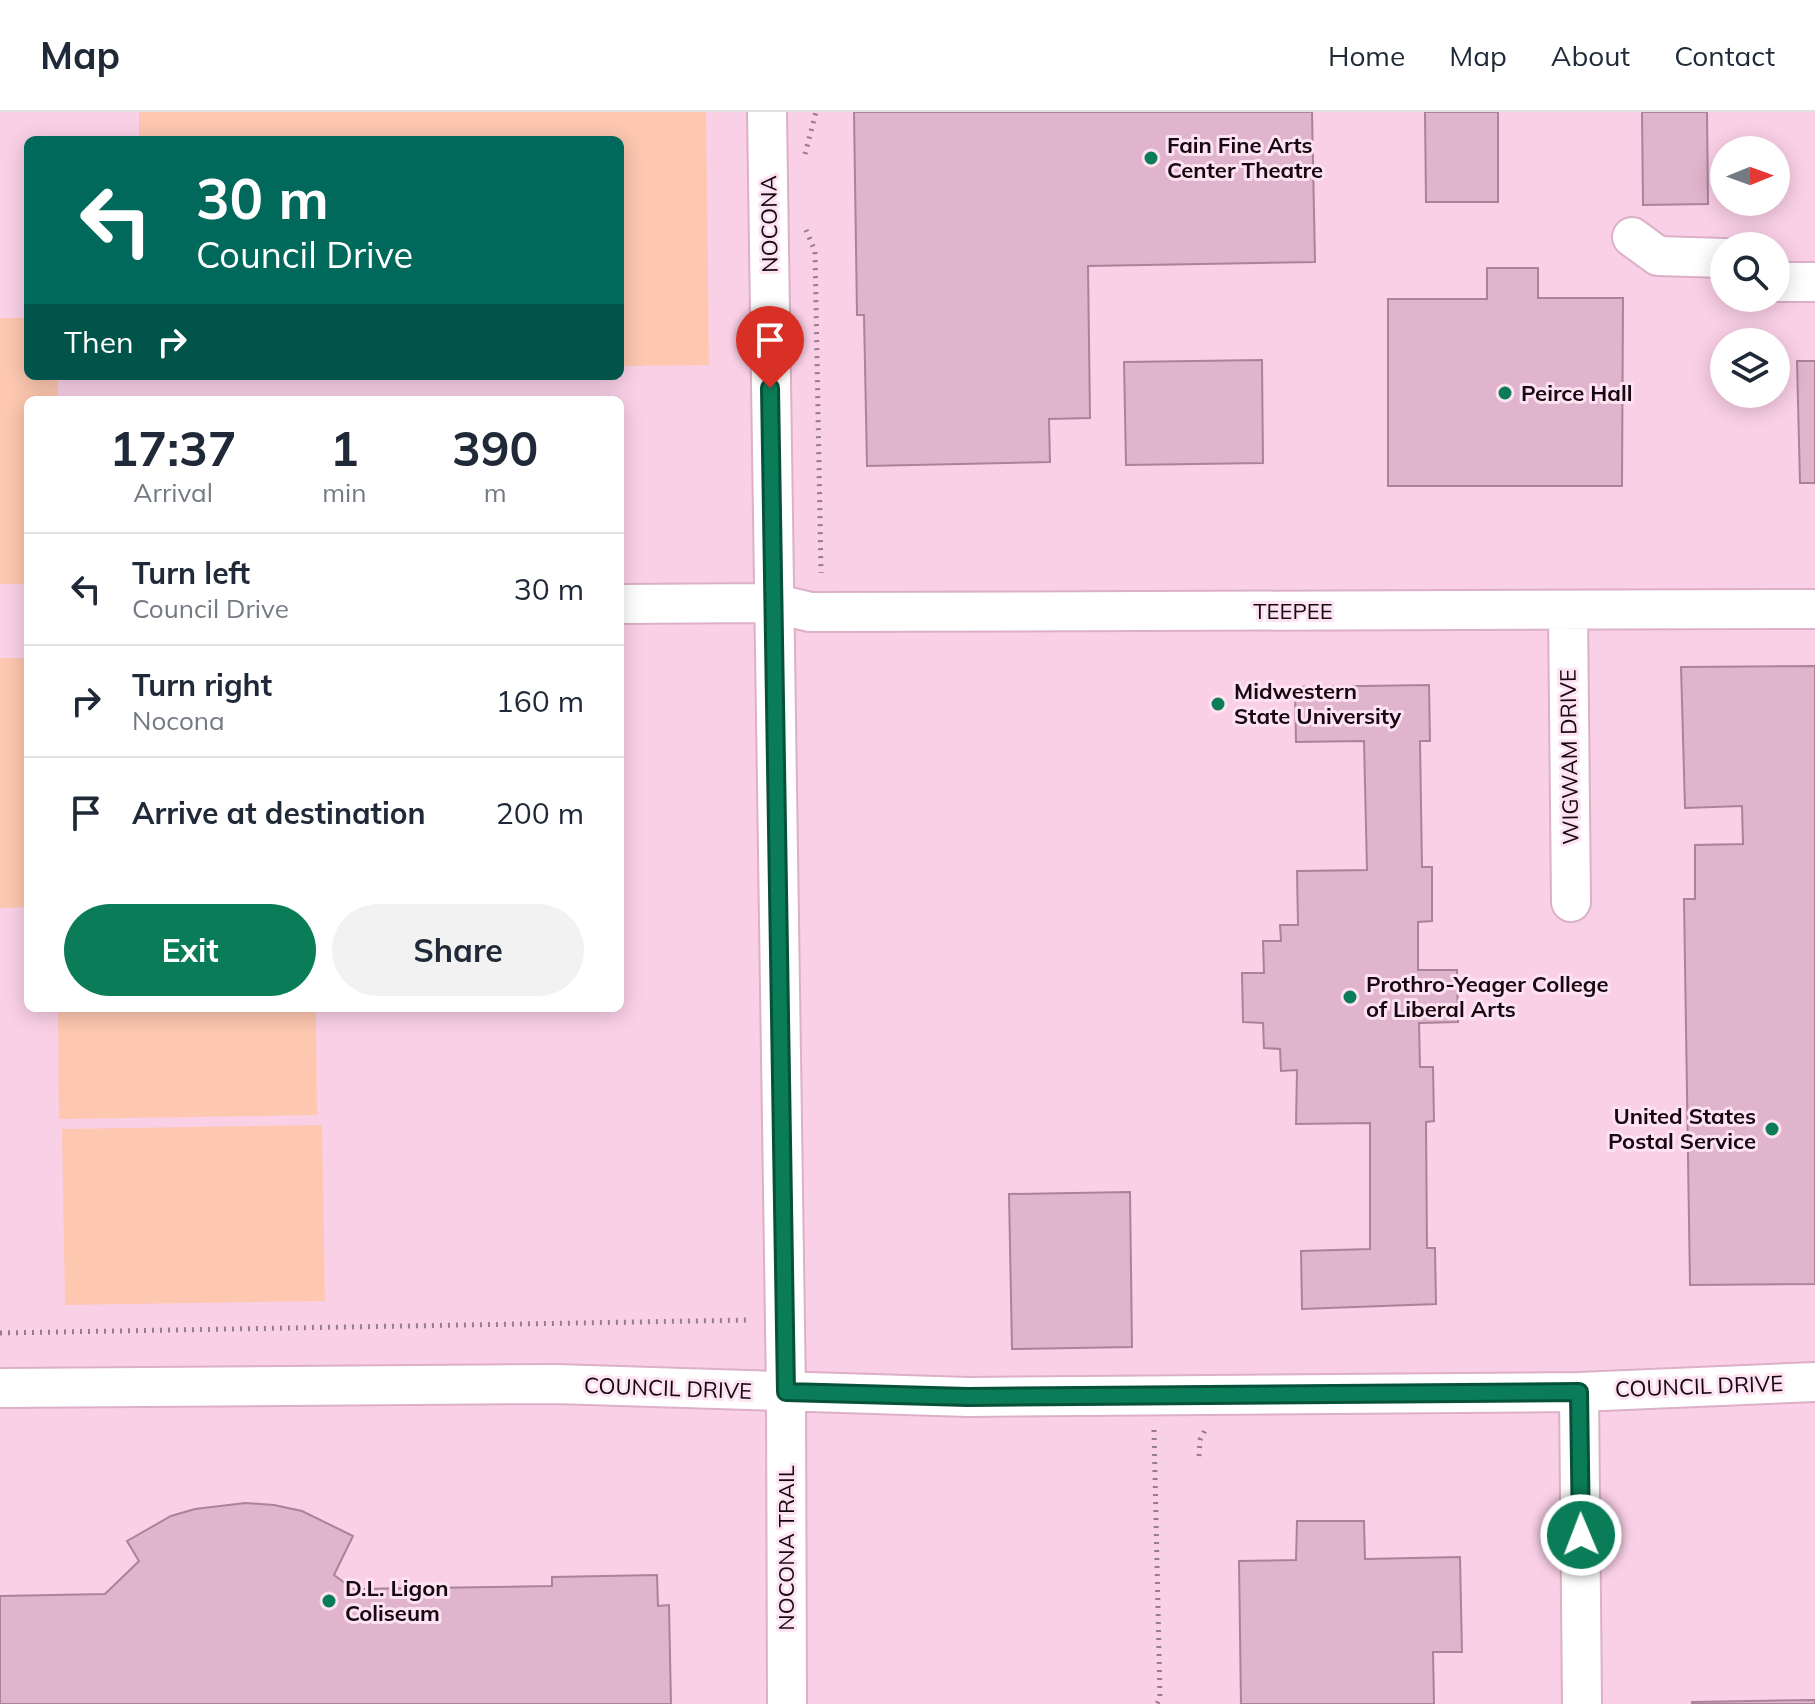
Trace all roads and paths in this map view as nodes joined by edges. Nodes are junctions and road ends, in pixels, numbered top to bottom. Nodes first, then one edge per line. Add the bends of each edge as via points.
1 (767, 112) edge
2 (816, 112) edge
3 (804, 157) dead end
4 (801, 218) dead end
5 (1632, 237) dead end
6 (1710, 258) edge
7 (1790, 282) edge
8 (1815, 282) edge
9 (821, 573) dead end
10 (773, 603) junction
11 (624, 604) edge
12 (1815, 609) edge
13 (1568, 611) junction
14 (1571, 902) dead end
15 (756, 1320) dead end
16 (0, 1333) edge
17 (1815, 1382) edge
18 (0, 1388) edge
19 (786, 1392) junction
20 (1579, 1392) junction
21 (1154, 1428) dead end
22 (787, 1704) edge
23 (1157, 1704) edge
24 (1582, 1704) edge

1 - 10 street, NOCONA
2 - 3 path
4 - 9 path via 815,251
5 - 6 street via 1658,256
7 - 8 street
10 - 11 street, TEEPEE
10 - 13 street, TEEPEE via 810,612
10 - 19 street, NOCONA
12 - 13 street, TEEPEE
13 - 14 street, WIGWAM DRIVE
15 - 16 path
17 - 20 street, COUNCIL DRIVE
18 - 19 street, COUNCIL DRIVE via 556,1384
19 - 20 street, COUNCIL DRIVE via 968,1397
19 - 22 street, NOCONA TRAIL
20 - 24 street
21 - 23 path

